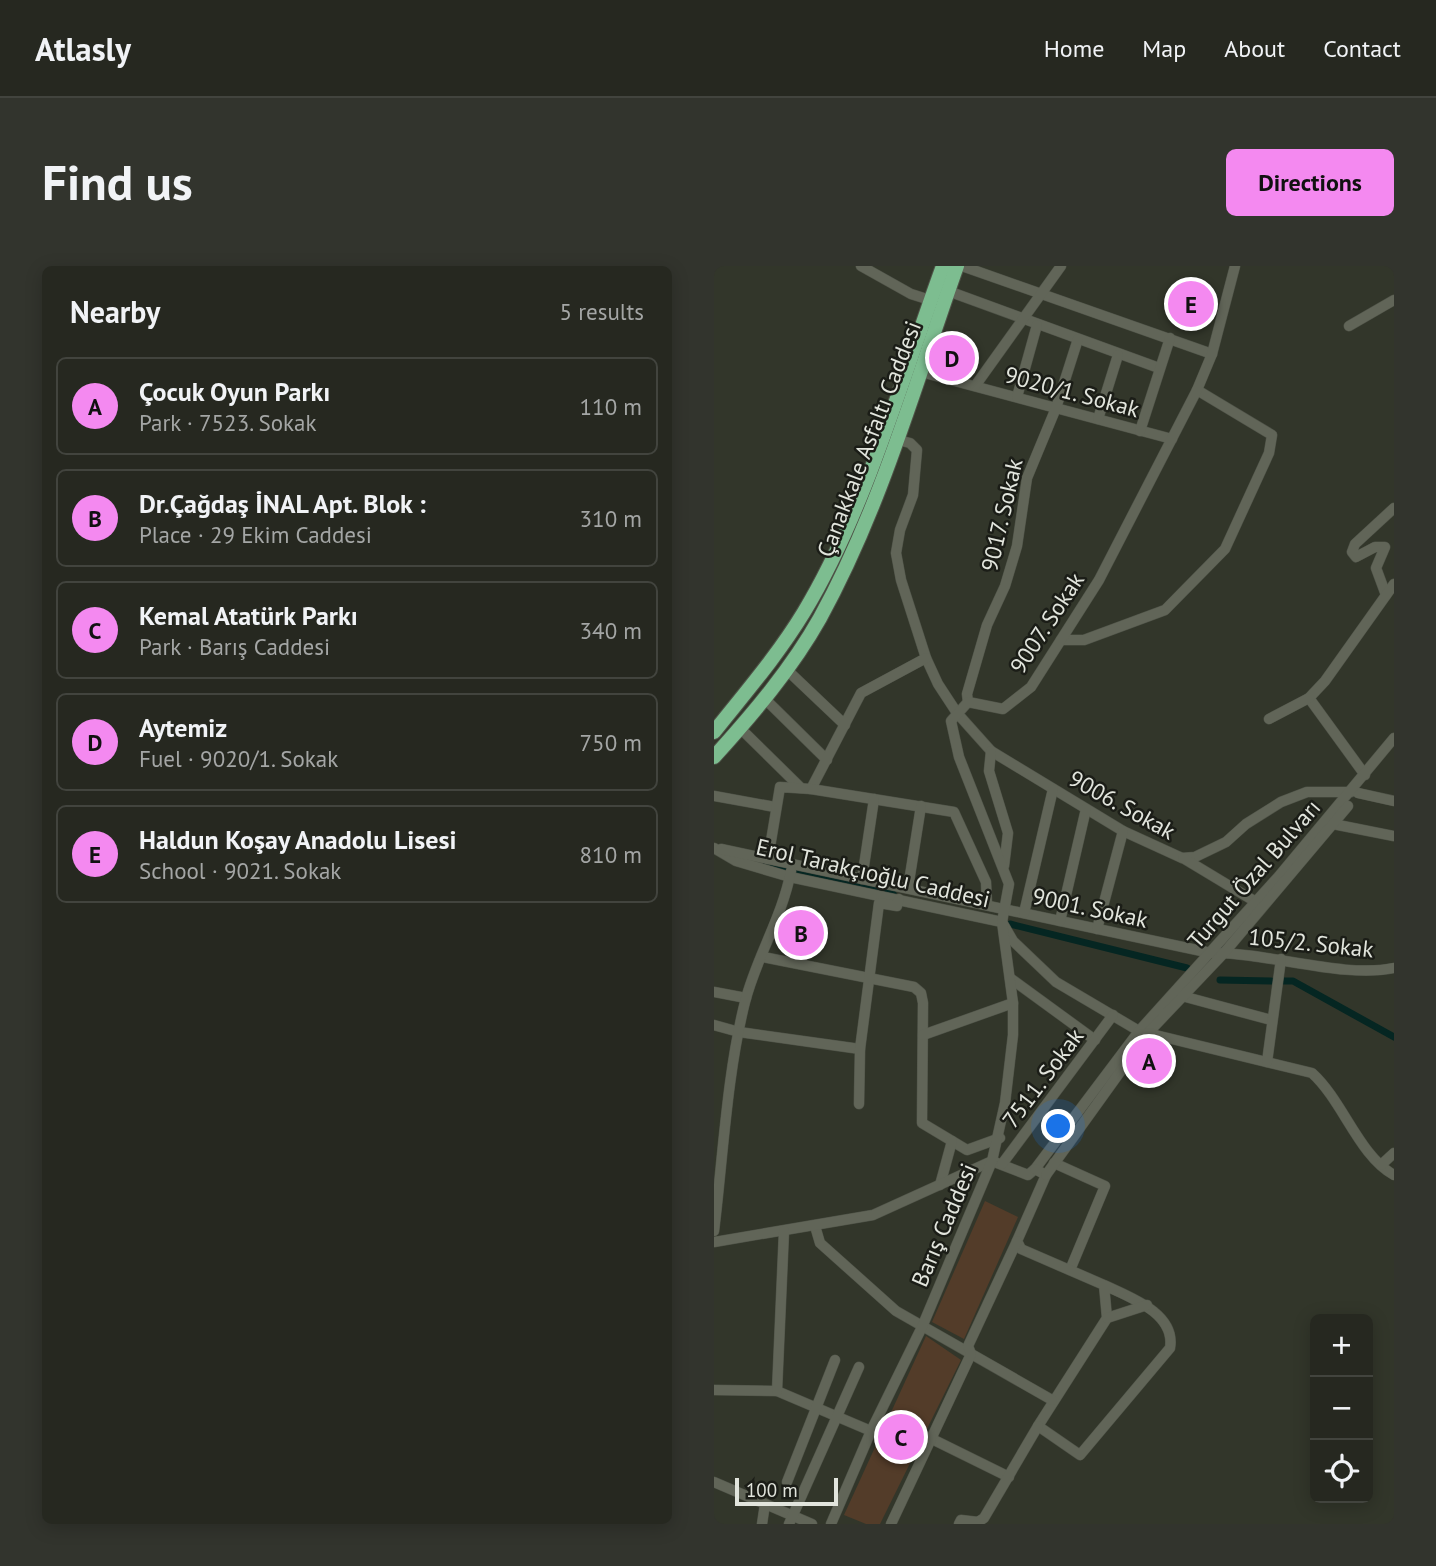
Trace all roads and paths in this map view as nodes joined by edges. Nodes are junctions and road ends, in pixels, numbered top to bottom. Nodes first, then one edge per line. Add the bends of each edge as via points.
1 (861, 266) edge
2 (943, 266) edge
3 (957, 266) edge
4 (962, 266) edge
5 (1061, 266) edge
6 (1235, 266) edge
7 (948, 291) junction
8 (1040, 292) junction
9 (930, 300) junction
10 (1394, 300) edge
11 (1022, 318) junction
12 (1037, 326) junction
13 (1349, 326) dead end
14 (1170, 338) junction
15 (1078, 339) junction
16 (1212, 354) junction
17 (1118, 355) junction
18 (1159, 368) junction
19 (921, 372) junction
20 (975, 386) junction
21 (1197, 390) junction
22 (1017, 397) junction
23 (1056, 408) junction
24 (1098, 419) junction
25 (1140, 431) junction
26 (1172, 439) junction
27 (898, 440) junction
28 (1394, 508) edge
29 (1394, 584) edge
30 (1387, 596) junction
31 (1061, 640) junction
32 (926, 657) junction
33 (786, 669) junction
34 (1309, 698) junction
35 (765, 699) junction
36 (968, 702) junction
37 (957, 713) junction
38 (1269, 719) dead end
39 (845, 725) junction
40 (740, 729) junction
41 (714, 732) edge
42 (1394, 738) edge
43 (992, 751) junction
44 (1392, 753) edge
45 (714, 757) edge
46 (827, 760) junction
47 (1365, 775) junction
48 (806, 789) junction
49 (1053, 789) junction
50 (1355, 793) junction
51 (714, 796) edge
52 (874, 799) junction
53 (1394, 801) edge
54 (920, 806) junction
55 (775, 807) junction
56 (1086, 809) junction
57 (1333, 824) junction
58 (1123, 831) junction
59 (1394, 836) edge
60 (714, 847) edge
61 (1182, 858) junction
62 (768, 859) junction
63 (793, 864) junction
64 (1004, 869) junction
65 (790, 877) junction
66 (862, 879) junction
67 (908, 888) junction
68 (899, 899) junction
69 (1256, 901) junction
70 (987, 905) junction
71 (1005, 909) junction
72 (1024, 913) junction
73 (1060, 921) junction
74 (1002, 922) junction
75 (1097, 929) junction
76 (1211, 953) junction
77 (1224, 953) junction
78 (763, 957) junction
79 (1281, 959) junction
80 (1394, 968) edge
81 (869, 978) junction
82 (1010, 978) junction
83 (714, 992) edge
84 (1182, 996) junction
85 (746, 998) junction
86 (1013, 1003) junction
87 (1114, 1015) junction
88 (1271, 1020) junction
89 (714, 1026) edge
90 (739, 1032) junction
91 (1144, 1032) junction
92 (923, 1035) junction
93 (1095, 1040) junction
94 (860, 1049) junction
95 (1267, 1062) junction
96 (859, 1104) dead end
97 (1000, 1138) junction
98 (952, 1141) junction
99 (1394, 1153) edge
100 (997, 1163) junction
101 (1054, 1163) junction
102 (1381, 1165) junction
103 (1035, 1169) junction
104 (1046, 1175) junction
105 (1394, 1175) edge
106 (940, 1185) junction
107 (815, 1226) junction
108 (714, 1231) edge
109 (784, 1231) junction
110 (1017, 1241) junction
111 (714, 1242) edge
112 (1070, 1270) junction
113 (1104, 1285) junction
114 (1147, 1305) junction
115 (1107, 1318) junction
116 (922, 1327) junction
117 (971, 1354) junction
118 (835, 1360) dead end
119 (859, 1367) dead end
120 (714, 1390) edge
121 (777, 1391) junction
122 (1052, 1400) junction
123 (816, 1408) junction
124 (836, 1416) junction
125 (1038, 1426) junction
126 (871, 1431) junction
127 (932, 1439) junction
128 (1009, 1477) junction
129 (714, 1482) edge
130 (786, 1482) dead end
131 (765, 1504) junction
132 (791, 1520) edge
133 (762, 1524) edge
134 (812, 1524) edge
135 (831, 1524) edge
136 (891, 1524) edge
137 (959, 1524) edge

1 - 9 street
2 - 9 highway, Çanakkale Asfaltı Caddesi
3 - 7 highway, Çanakkale Asfaltı Caddesi
4 - 8 street
5 - 8 street
6 - 16 street, 9007. Sokak
7 - 11 street
7 - 19 highway, Çanakkale Asfaltı Caddesi
8 - 11 street
8 - 14 street
9 - 41 highway, Çanakkale Asfaltı Caddesi via 836,551 804,612
10 - 13 street
11 - 12 street
11 - 20 street
12 - 15 street
12 - 22 street
14 - 16 street
14 - 18 street
15 - 17 street
15 - 23 street, 9017. Sokak
16 - 21 street, 9007. Sokak
17 - 18 street
17 - 24 street
18 - 25 street
19 - 20 street, 9020/1. Sokak
19 - 27 highway, Çanakkale Asfaltı Caddesi
20 - 22 street, 9020/1. Sokak
21 - 26 street, 9007. Sokak
21 - 31 street via 1272,435 1269,453 1225,549 1165,610 1084,640
22 - 23 street, 9020/1. Sokak
23 - 24 street, 9020/1. Sokak
23 - 36 street, 9017. Sokak via 1027,478 1017,546 986,625
24 - 25 street, 9020/1. Sokak
25 - 26 street, 9020/1. Sokak
26 - 31 street, 9007. Sokak via 1099,580
27 - 32 street, 9006. Sokak via 917,450 913,495 896,553
27 - 33 highway, Çanakkale Asfaltı Caddesi via 852,556
28 - 30 street via 1352,552 1356,557 1385,547 1376,568
29 - 30 street
30 - 34 street
31 - 36 street, 9007. Sokak via 1031,687 1013,704 1003,709
32 - 37 street, 9006. Sokak
32 - 39 street via 861,693
33 - 35 highway, Çanakkale Asfaltı Caddesi
33 - 39 street
34 - 38 street
34 - 47 street
35 - 40 highway, Çanakkale Asfaltı Caddesi
35 - 46 street
36 - 37 street
37 - 43 street, 9006. Sokak
37 - 64 street via 951,730 959,757
39 - 46 street
40 - 45 highway, Çanakkale Asfaltı Caddesi
40 - 48 street
42 - 47 street, Turgut Özal Bulvarı
43 - 49 street, 9006. Sokak
43 - 64 street via 989,771 1008,832
44 - 50 street, Turgut Özal Bulvarı
46 - 48 street
47 - 50 street, Turgut Özal Bulvarı
48 - 52 street
48 - 55 street via 780,788
49 - 56 street, 9006. Sokak
49 - 72 street
50 - 53 street, 9006. Sokak
50 - 57 street, Turgut Özal Bulvarı
50 - 61 street, 9006. Sokak via 1307,792 1281,802 1226,842 1195,857
50 - 69 street, Turgut Özal Bulvarı
51 - 55 street
52 - 54 street
52 - 66 street
54 - 67 street
54 - 70 street via 954,812 986,882
55 - 62 street
56 - 58 street, 9006. Sokak
56 - 73 street
57 - 59 street
57 - 77 street, Turgut Özal Bulvarı
58 - 61 street, 9006. Sokak
58 - 75 street
60 - 62 street, 9001. Sokak
60 - 65 street, Erol Tarakçıoğlu Caddesi via 736,860
61 - 69 street
62 - 63 street, 9001. Sokak
63 - 65 street
63 - 66 street, 9001. Sokak
64 - 71 street via 1009,884
65 - 68 street, Erol Tarakçıoğlu Caddesi
65 - 78 street
66 - 67 street, 9001. Sokak
67 - 70 street, 9001. Sokak
68 - 74 street, Erol Tarakçıoğlu Caddesi
68 - 81 street via 897,906 879,904
69 - 76 street, Turgut Özal Bulvarı
70 - 71 street, 9001. Sokak
71 - 72 street, 9001. Sokak
71 - 74 street
72 - 73 street, 9001. Sokak
73 - 75 street, 9001. Sokak
74 - 82 street, Barış Caddesi
74 - 87 street, Erol Tarakçıoğlu Caddesi via 1013,941 1056,982
75 - 76 street, 9001. Sokak
76 - 77 street, 9001. Sokak
76 - 91 street, Turgut Özal Bulvarı
77 - 79 street, 105/2. Sokak
77 - 84 street, Turgut Özal Bulvarı
78 - 81 street
78 - 85 street
79 - 80 street, 105/2. Sokak via 1366,971
79 - 88 street
81 - 92 street via 914,987 921,993
81 - 94 street
82 - 86 street, Barış Caddesi
82 - 93 street
83 - 85 street
84 - 88 street
84 - 91 street, Turgut Özal Bulvarı
85 - 90 street
86 - 92 street
86 - 97 street, Barış Caddesi
87 - 91 street, Erol Tarakçıoğlu Caddesi
87 - 93 street, 7511. Sokak
88 - 95 street
89 - 90 street
90 - 94 street
90 - 108 street
91 - 95 street, Erol Tarakçıoğlu Caddesi
91 - 101 street
91 - 103 street
92 - 98 street via 922,1124
93 - 100 street, 7511. Sokak
94 - 96 street
95 - 102 street, Erol Tarakçıoğlu Caddesi via 1312,1073 1330,1089
97 - 98 street via 967,1150
97 - 100 street, Barış Caddesi
98 - 106 street
99 - 102 street
100 - 103 street via 1028,1175
100 - 106 street
100 - 116 street, Barış Caddesi
101 - 104 street
101 - 112 street via 1104,1186
102 - 105 street, Erol Tarakçıoğlu Caddesi
103 - 104 street
104 - 110 street
106 - 107 street via 873,1215
107 - 109 street
107 - 116 street via 820,1243 885,1303
109 - 111 street
109 - 121 street
110 - 112 street via 1021,1249
110 - 117 street via 968,1346
112 - 113 street
113 - 114 street
113 - 115 street
114 - 115 street
114 - 125 street via 1163,1322 1172,1339 1170,1348 1080,1455
115 - 122 street
116 - 117 street
116 - 126 street, Barış Caddesi
117 - 122 street
117 - 127 street
118 - 123 street
119 - 124 street
120 - 121 street
121 - 123 street
122 - 125 street
123 - 124 street
123 - 130 street
124 - 126 street
124 - 132 street
125 - 128 street
126 - 135 street, Barış Caddesi
127 - 128 street
127 - 136 street
128 - 137 street via 984,1518
129 - 131 street
131 - 132 street
131 - 133 street
132 - 134 street

